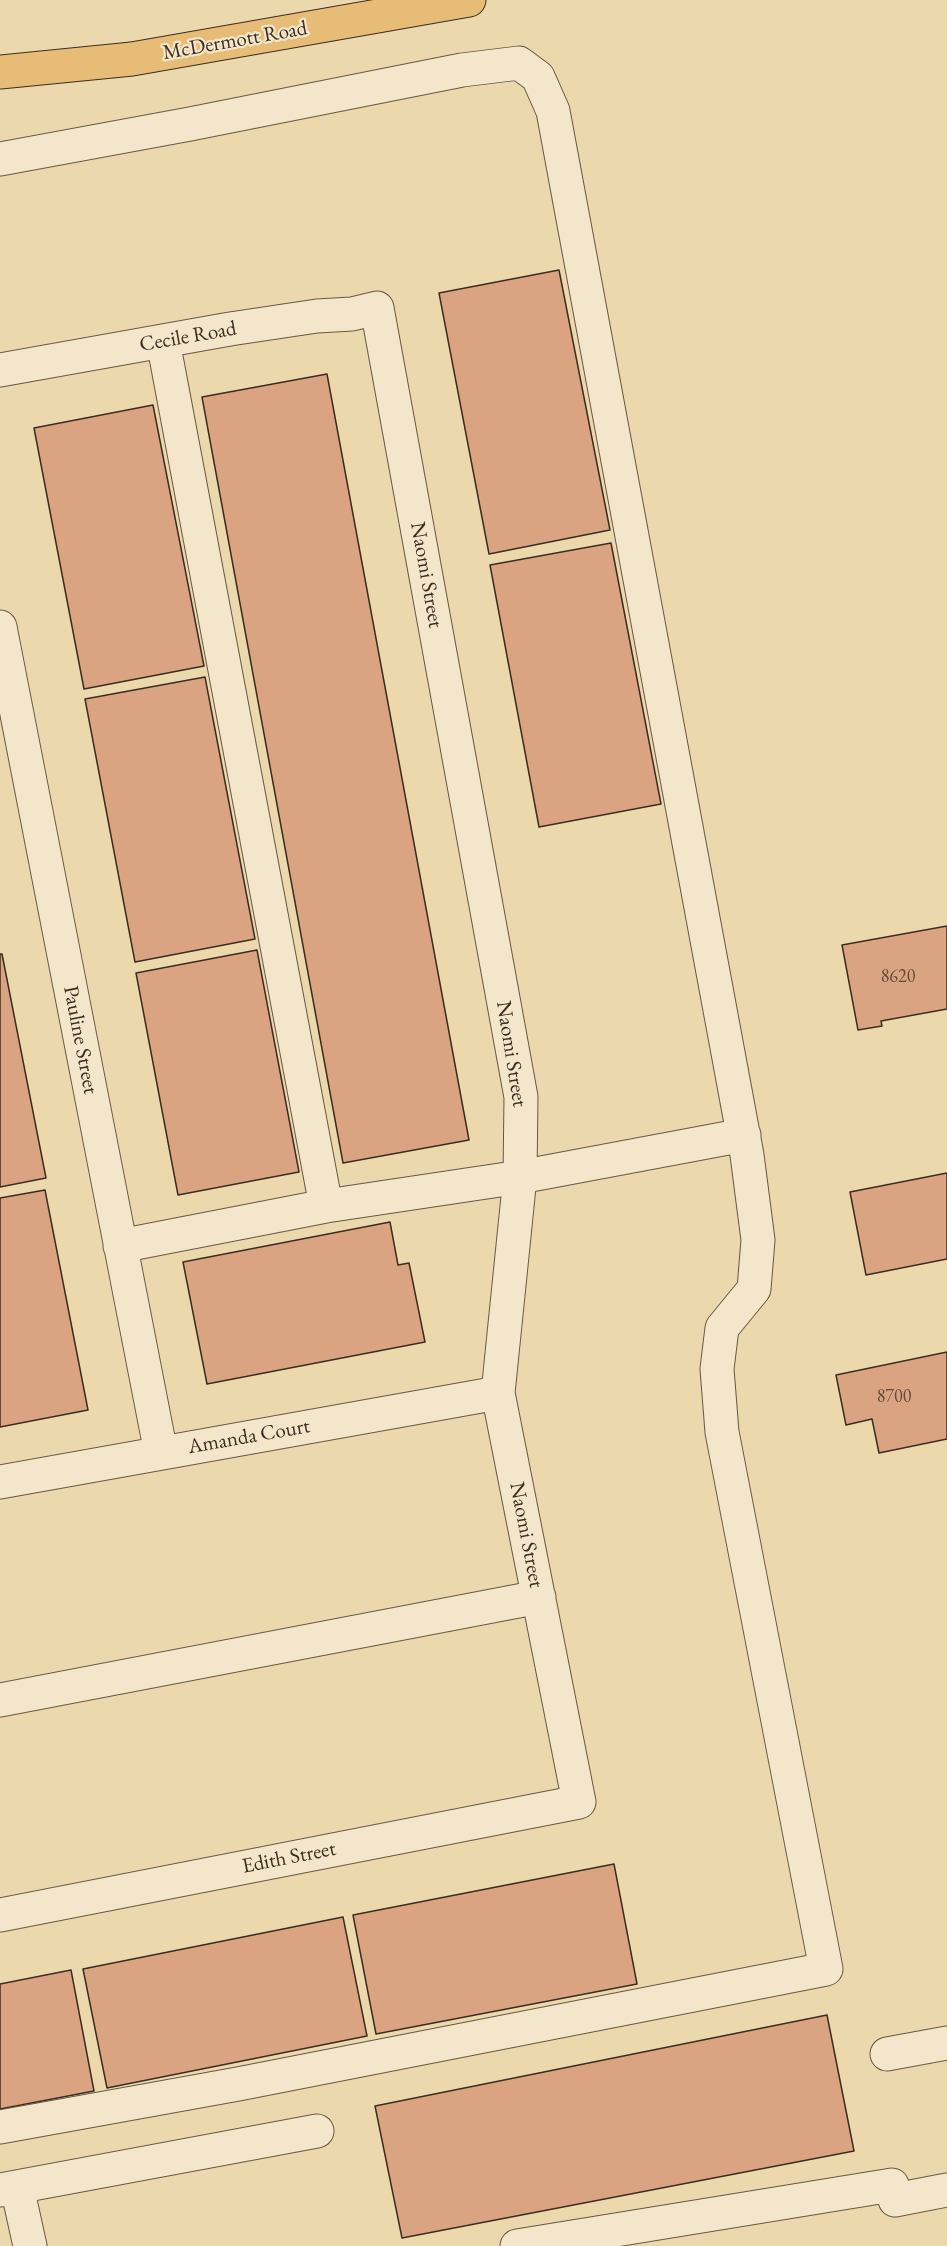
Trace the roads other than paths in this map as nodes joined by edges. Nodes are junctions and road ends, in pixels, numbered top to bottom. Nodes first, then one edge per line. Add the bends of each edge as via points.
1 (469, 0) edge
2 (366, 9) edge
3 (0, 72) edge
4 (0, 159) edge
5 (377, 308) joint
6 (163, 341) junction
7 (0, 370) edge
8 (0, 627) edge
9 (744, 1135) junction
10 (520, 1177) junction
11 (326, 1206) junction
12 (120, 1246) junction
13 (498, 1393) junction
14 (161, 1453) junction
15 (0, 1482) edge
16 (539, 1597) junction
17 (0, 1700) edge
18 (579, 1802) joint
19 (0, 1915) edge
20 (947, 2043) edge
21 (887, 2054) dead end
22 (0, 2127) edge
23 (317, 2131) dead end
24 (9, 2189) edge
25 (947, 2190) edge
26 (30, 2246) edge
27 (517, 2246) edge

1 - 2 main road, McDermott Road
2 - 3 main road, McDermott Road via 132,59
4 - 9 street via 462,70 519,63 538,77 553,111
5 - 6 street, Cecile Road
5 - 10 street, Naomi Street via 521,1097
6 - 7 street, Cecile Road
6 - 11 street
8 - 12 street, Pauline Street
9 - 10 street
9 - 22 street via 758,1240 754,1289 722,1328 717,1369 722,1432 826,1969
10 - 11 street
10 - 13 street, Naomi Street
11 - 12 street
12 - 14 street, Pauline Street
13 - 14 street, Amanda Court
13 - 16 street, Naomi Street
14 - 15 street, Amanda Court
16 - 17 street
16 - 18 street, Naomi Street
18 - 19 street, Edith Street
20 - 21 street
23 - 24 street
24 - 26 street
25 - 27 street via 893,2193

